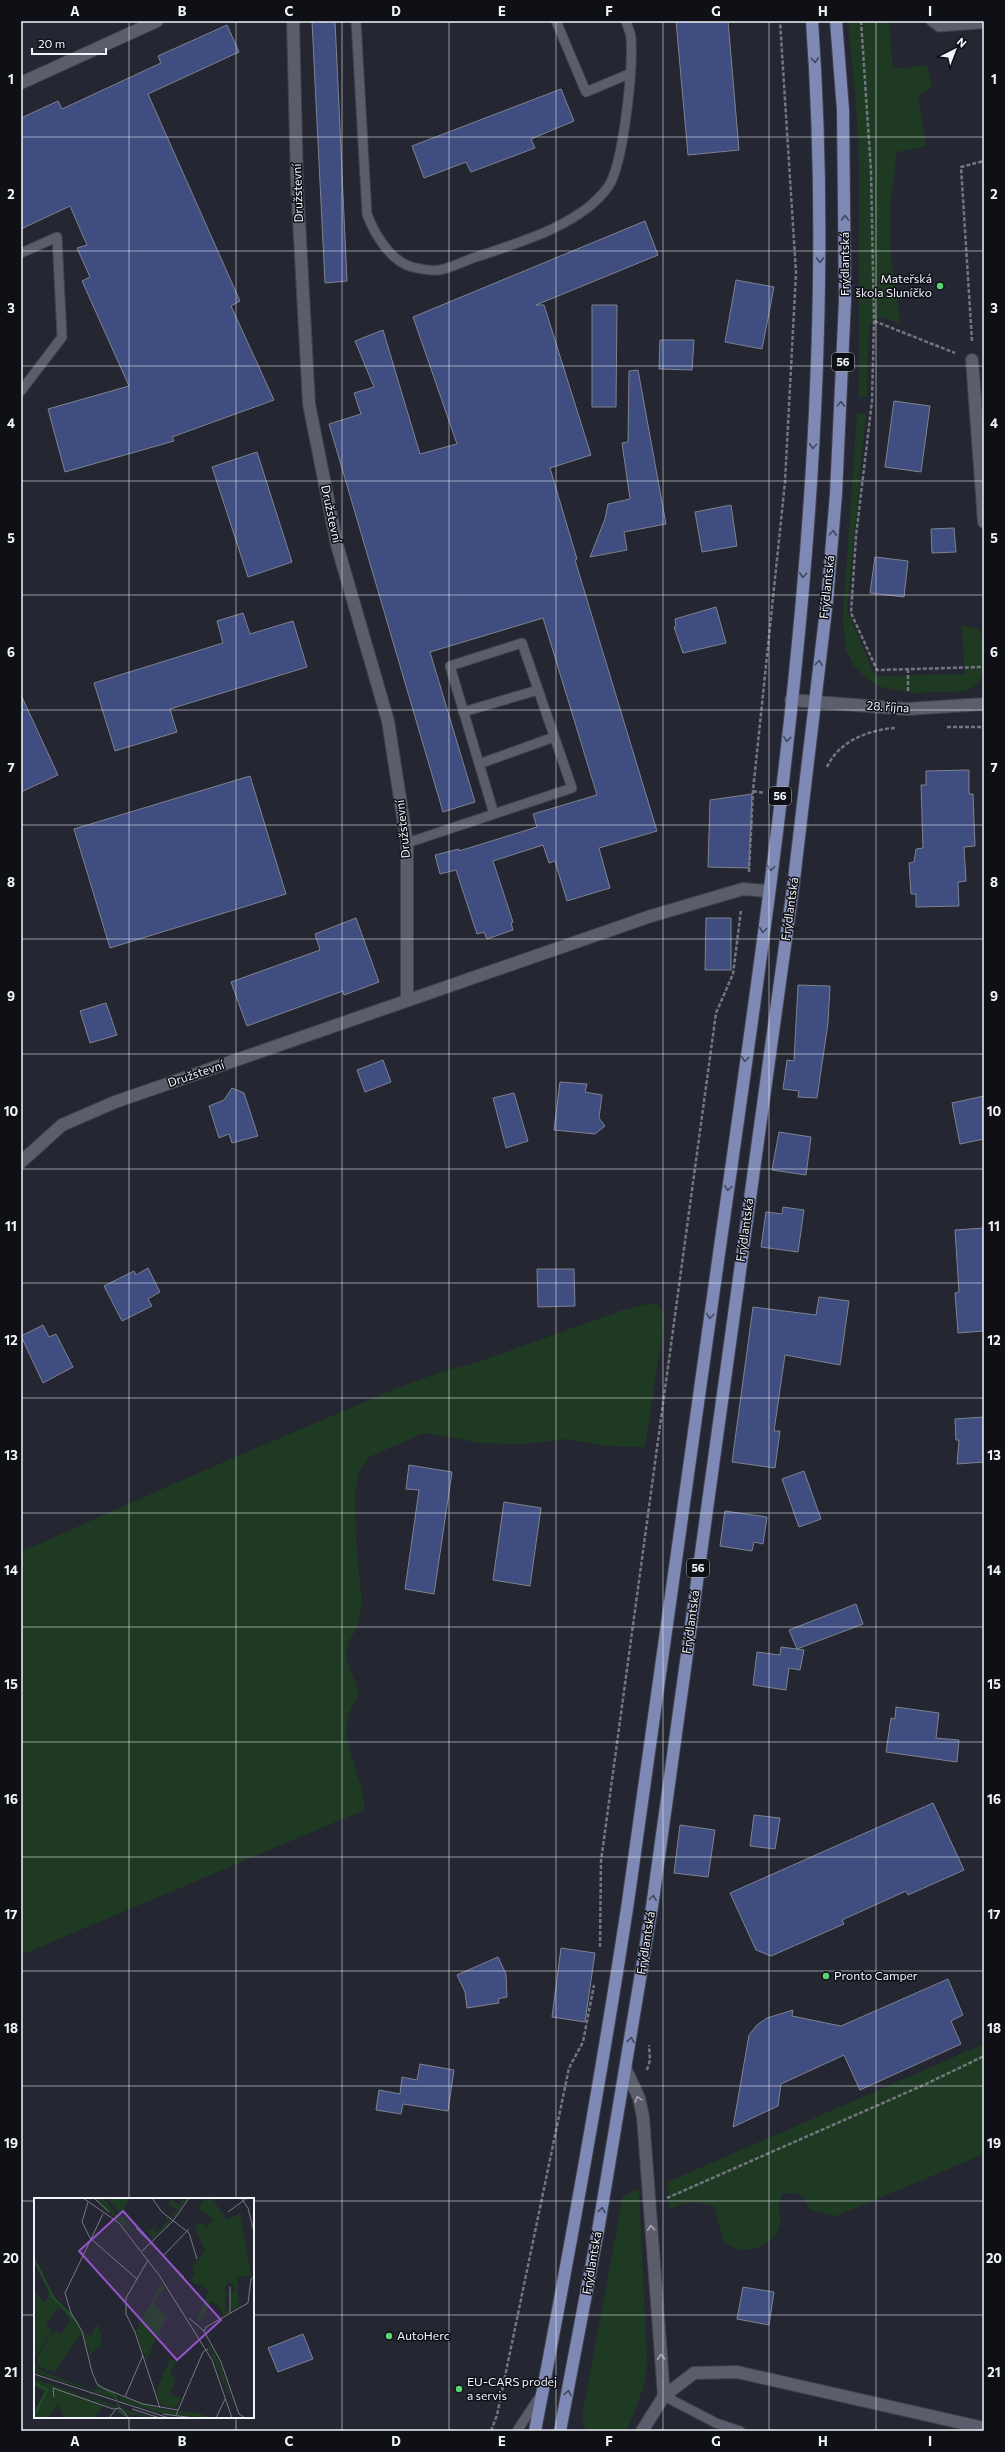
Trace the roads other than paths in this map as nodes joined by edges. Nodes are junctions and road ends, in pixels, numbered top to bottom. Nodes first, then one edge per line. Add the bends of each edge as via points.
1 (157, 21) edge
2 (293, 21) edge
3 (356, 21) edge
4 (556, 21) edge
5 (626, 21) edge
6 (812, 21) edge
7 (836, 21) edge
8 (931, 21) edge
9 (984, 21) edge
10 (629, 74) junction
11 (21, 83) edge
12 (21, 253) edge
13 (972, 360) road end
14 (21, 391) edge
15 (984, 522) edge
16 (538, 690) junction
17 (791, 700) junction
18 (814, 701) junction
19 (984, 704) edge
20 (463, 712) junction
21 (554, 737) junction
22 (479, 764) junction
23 (494, 814) junction
24 (407, 843) junction
25 (768, 891) junction
26 (407, 1000) junction
27 (21, 1162) edge
28 (626, 2070) junction
29 (543, 2392) junction
30 (664, 2396) junction
31 (984, 2428) edge
32 (516, 2431) edge
33 (535, 2431) edge
34 (560, 2431) edge
35 (642, 2431) edge
36 (740, 2431) edge

1 - 11 street
2 - 24 street, Družstevní via 297,183 309,404 337,544 388,721
3 - 10 lane via 367,214 373,231 382,245 410,267 439,270 538,236 594,201 608,186 617,164 627,112
4 - 10 lane via 586,92
5 - 10 lane via 631,37
6 -> 17 main road, Frýdlantská / 56 via 818,111 820,298 814,438
18 -> 7 main road, Frýdlantská / 56 via 827,601 835,502 845,300 843,110
8 - 9 lane via 939,27 980,24
12 - 14 lane via 57,237 62,337
13 - 15 street
16 - 20 lane
16 - 20 lane via 522,643 450,666
16 - 21 lane
17 - 18 street, 28. října
17 -> 25 main road, Frýdlantská / 56
18 - 19 street, 28. října via 907,709
28 -> 18 main road, Frýdlantská / 56 via 652,1907 793,888
20 - 22 lane
21 - 22 lane
21 - 23 lane via 572,788
22 - 23 lane
23 - 24 lane
24 - 26 street, Družstevní
25 - 26 street, Družstevní via 743,889 651,916
25 -> 29 main road, Frýdlantská / 56 via 628,1903 578,2208
26 - 27 street, Družstevní via 115,1102 62,1125
30 -> 28 street via 643,2117 639,2098
34 -> 28 main road, Frýdlantská / 56
29 - 32 lane
29 - 33 main road, Frýdlantská / 56
30 - 31 street via 694,2373 737,2372
30 - 35 street
30 - 36 lane via 716,2423

